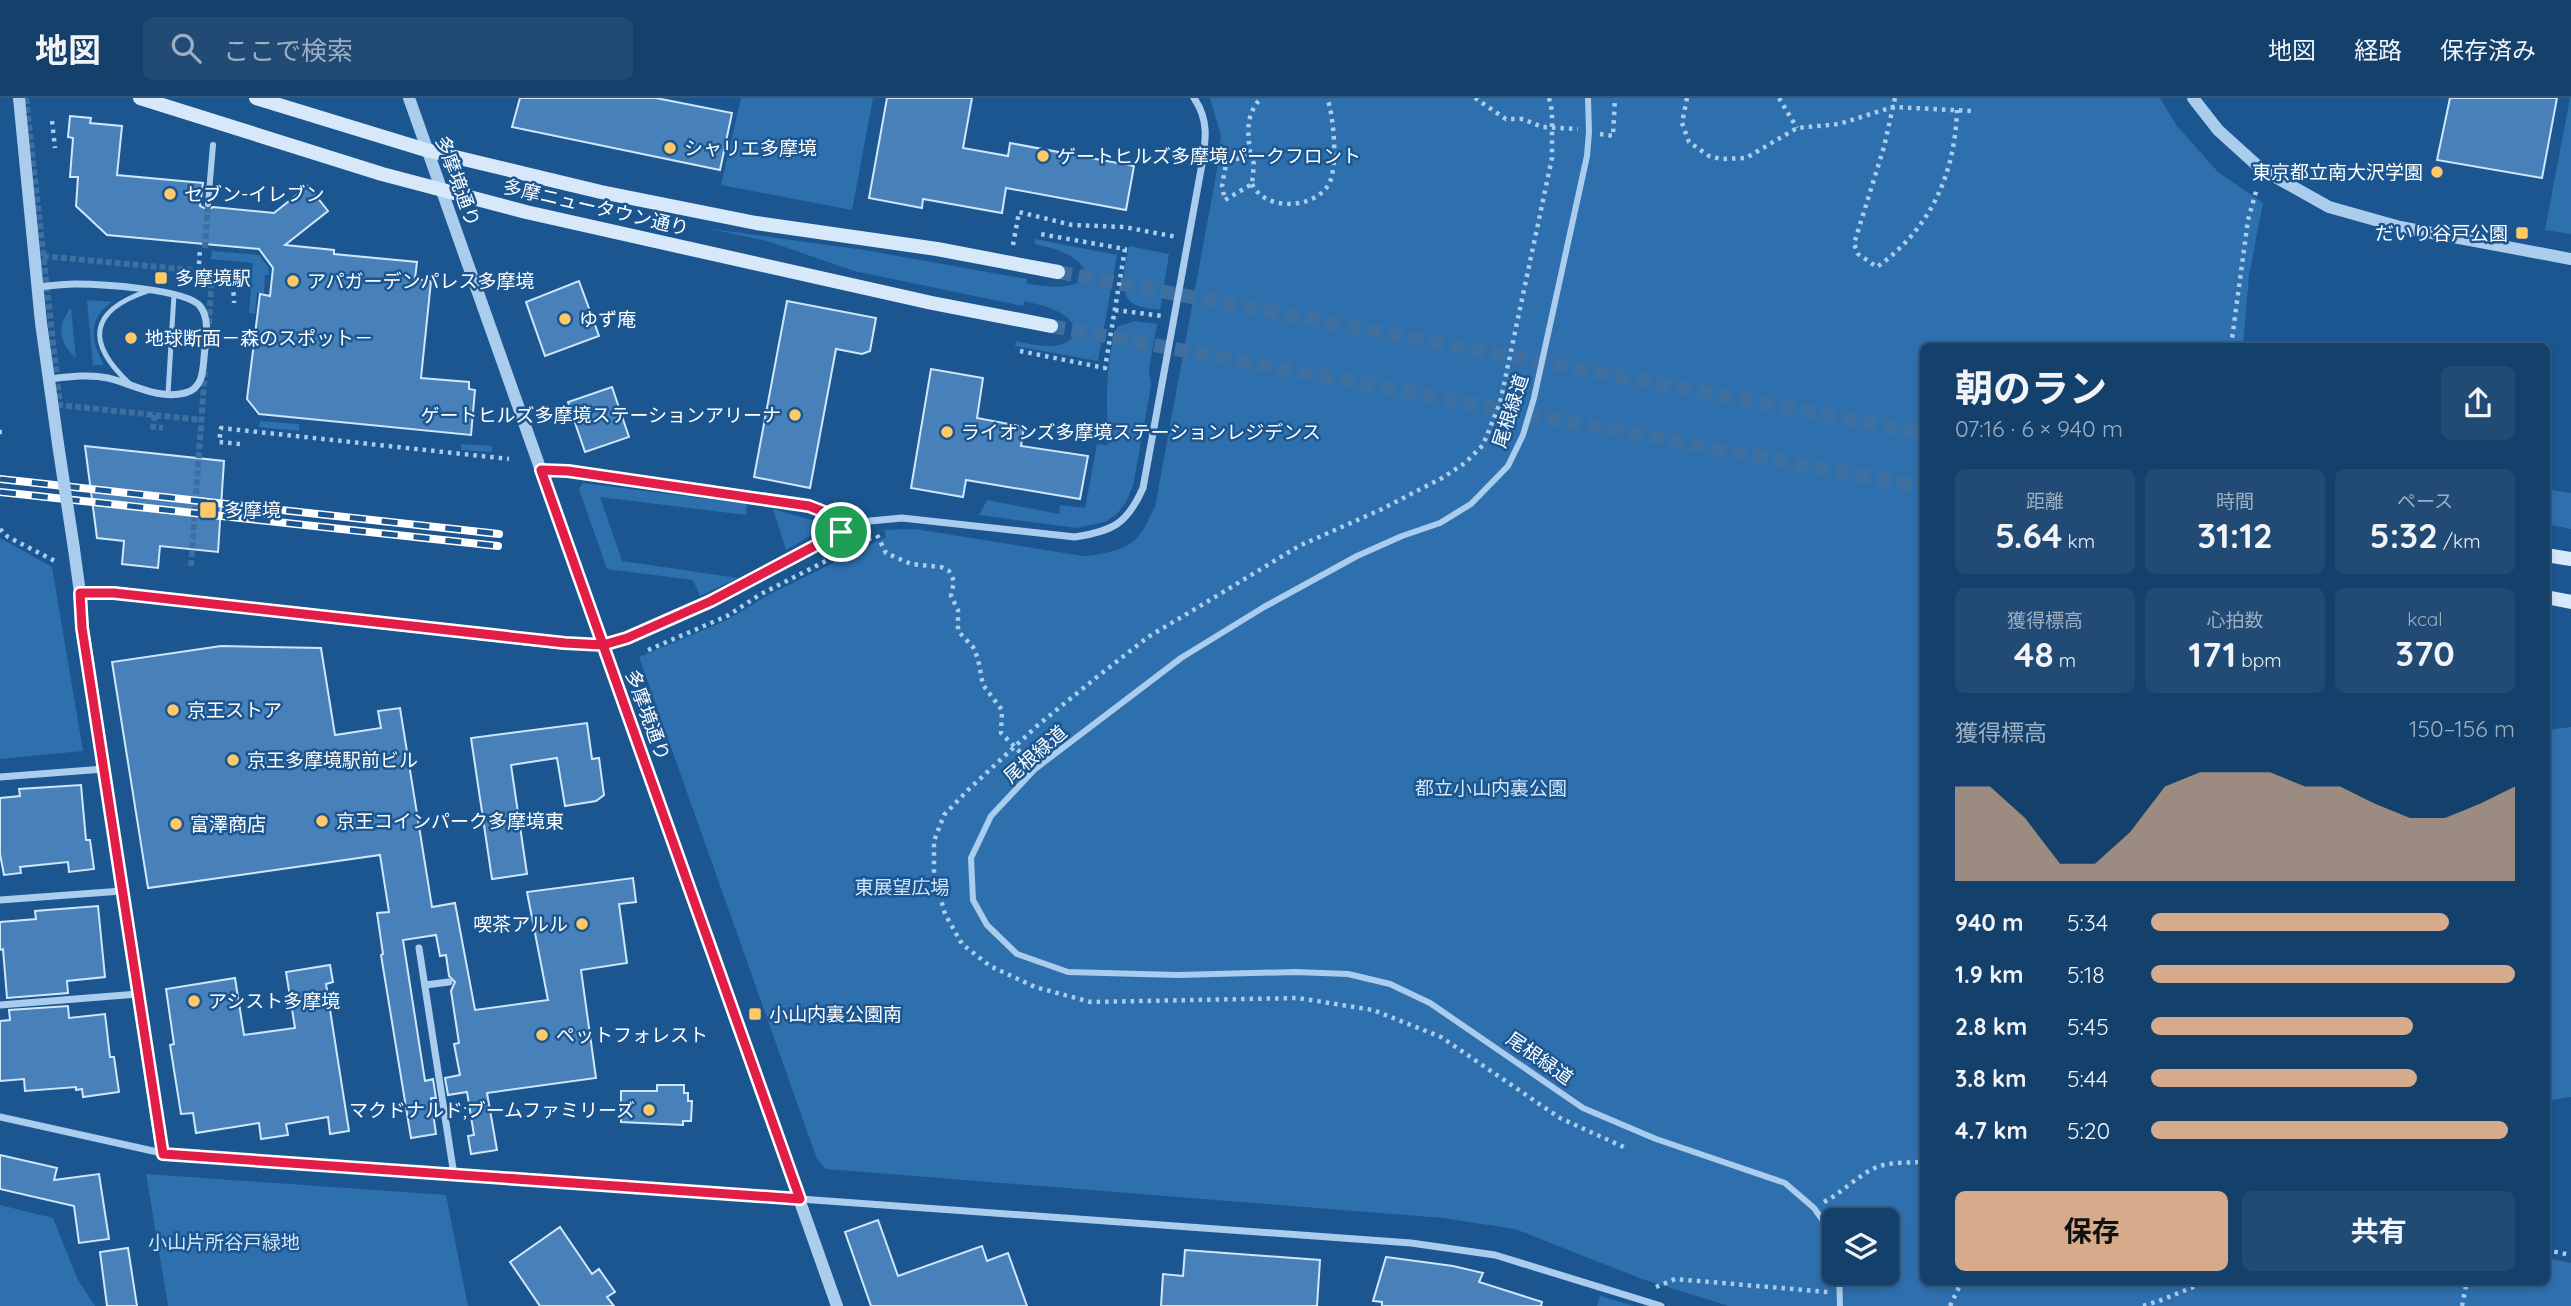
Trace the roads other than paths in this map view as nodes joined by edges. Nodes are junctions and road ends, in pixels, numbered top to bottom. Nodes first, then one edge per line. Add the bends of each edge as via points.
1 (19, 98) edge
2 (140, 98) edge
3 (256, 98) edge
4 (409, 98) edge
5 (1194, 98) edge
6 (1588, 98) edge
7 (2193, 98) edge
8 (213, 145) dead end
9 (426, 150) junction
10 (441, 190) junction
11 (208, 204) tunnel mouth
12 (2571, 259) edge
13 (1058, 272) tunnel mouth
14 (38, 288) junction
15 (151, 290) junction
16 (174, 294) junction
17 (1051, 326) tunnel mouth
18 (49, 379) junction
19 (133, 386) junction
20 (168, 394) junction
21 (541, 470) junction
22 (841, 532) junction
23 (2550, 556) edge
24 (2571, 559) edge
25 (80, 593) junction
26 (2550, 598) edge
27 (2571, 602) edge
28 (603, 645) junction
29 (104, 769) junction
30 (0, 777) edge
31 (122, 891) junction
32 (0, 900) edge
33 (419, 948) dead end
34 (450, 982) dead end
35 (425, 985) junction
36 (138, 994) junction
37 (0, 1005) edge
38 (0, 1116) edge
39 (163, 1154) junction
40 (454, 1175) junction
41 (800, 1199) junction
42 (1822, 1219) edge
43 (1840, 1285) edge
44 (837, 1306) edge
45 (1661, 1306) edge
46 (1840, 1306) edge

1 - 14 street
2 - 10 main road, 多摩ニュータウン通り
3 - 9 main road, 多摩ニュータウン通り
4 - 9 street, 多摩境通り
5 - 22 street via 1204,116 1206,141 1143,488 1122,523 1075,537 902,518 870,521
6 - 42 street, 尾根緑道 via 1587,156 1534,398 1508,466 1471,504 1440,523 1357,556 1192,652 1035,769 991,816 971,858 973,900 987,925 1017,954 1069,972 1295,972 1348,974 1390,984 1430,1003 1583,1108 1656,1139 1785,1183
7 - 12 street via 2218,130 2261,169 2329,207 2400,227
8 - 11 street
9 - 10 street, 多摩境通り
9 - 13 main road, 多摩ニュータウン通り via 756,223
10 - 17 main road, 多摩ニュータウン通り
10 - 21 street, 多摩境通り
14 - 15 street via 75,284
14 - 18 street
15 - 16 street
15 - 19 lane via 121,302 102,321 99,333 106,357
16 - 20 lane
16 - 20 street via 193,300 206,318 203,373 194,390
18 - 19 street via 89,376
18 - 25 street, bridge
19 - 20 street
21 - 22 street via 809,506 827,513
21 - 28 street, 多摩境通り
22 - 28 street via 711,601
23 - 24 main road
25 - 28 street
25 - 29 street
26 - 27 main road
28 - 41 street, 多摩境通り
29 - 30 street
29 - 31 street
31 - 32 street
31 - 36 street
33 - 35 street
34 - 35 street
35 - 40 street
36 - 37 street
36 - 39 street
38 - 39 street
39 - 40 street
40 - 41 street
41 - 44 street, 多摩境通り
41 - 45 street via 1411,1243 1495,1255
43 - 46 street

